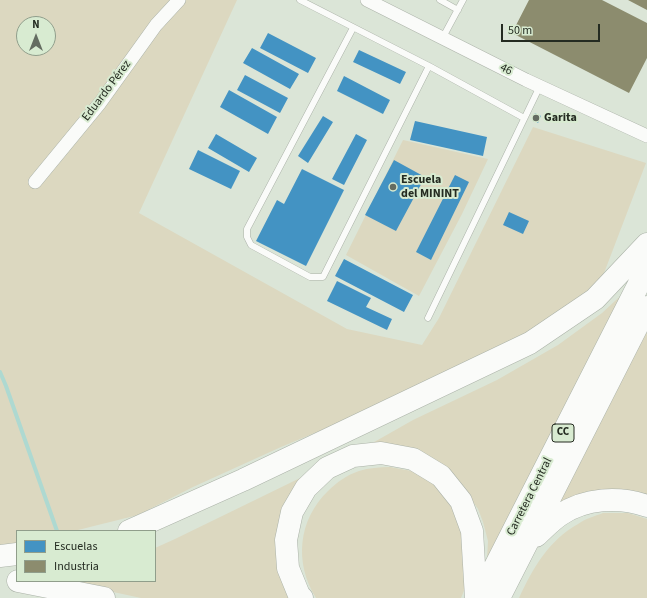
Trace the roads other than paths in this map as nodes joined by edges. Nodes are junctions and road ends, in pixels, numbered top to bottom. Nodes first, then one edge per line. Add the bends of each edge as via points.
1 (179, 0) edge
2 (300, 0) edge
3 (367, 0) edge
4 (440, 0) edge
5 (463, 0) edge
6 (458, 10) junction
7 (354, 28) junction
8 (442, 39) junction
9 (429, 66) junction
10 (540, 86) junction
11 (524, 118) junction
12 (647, 136) edge
13 (35, 182) dead end
14 (647, 244) edge
15 (647, 268) edge
16 (647, 307) edge
17 (428, 318) dead end
18 (647, 506) edge
19 (131, 530) edge
20 (525, 546) junction
21 (16, 554) edge
22 (0, 556) edge
23 (0, 577) edge
24 (16, 581) edge
25 (23, 582) edge
26 (104, 598) edge
27 (302, 598) edge
28 (478, 598) edge
29 (499, 598) edge

1 - 13 street, Eduardo Pérez
2 - 7 lane
3 - 8 street, 46
4 - 6 lane
5 - 6 lane
6 - 8 lane
7 - 9 lane
7 - 9 lane via 247,229 247,238 251,245 310,277 323,277
8 - 10 street, 46
9 - 11 lane
10 - 11 lane
10 - 12 street, 46
11 - 17 lane
14 - 19 highway via 596,299 530,343 243,480
15 - 28 highway, Carretera Central / CC
16 - 20 highway, Carretera Central / CC
18 - 20 highway via 614,499 586,503 560,515
20 - 29 highway, Carretera Central / CC
21 - 22 highway
23 - 24 highway
25 - 26 highway
27 - 28 highway via 288,568 286,540 292,512 306,488 327,468 353,456 381,452 419,462 441,476 461,501 472,531

